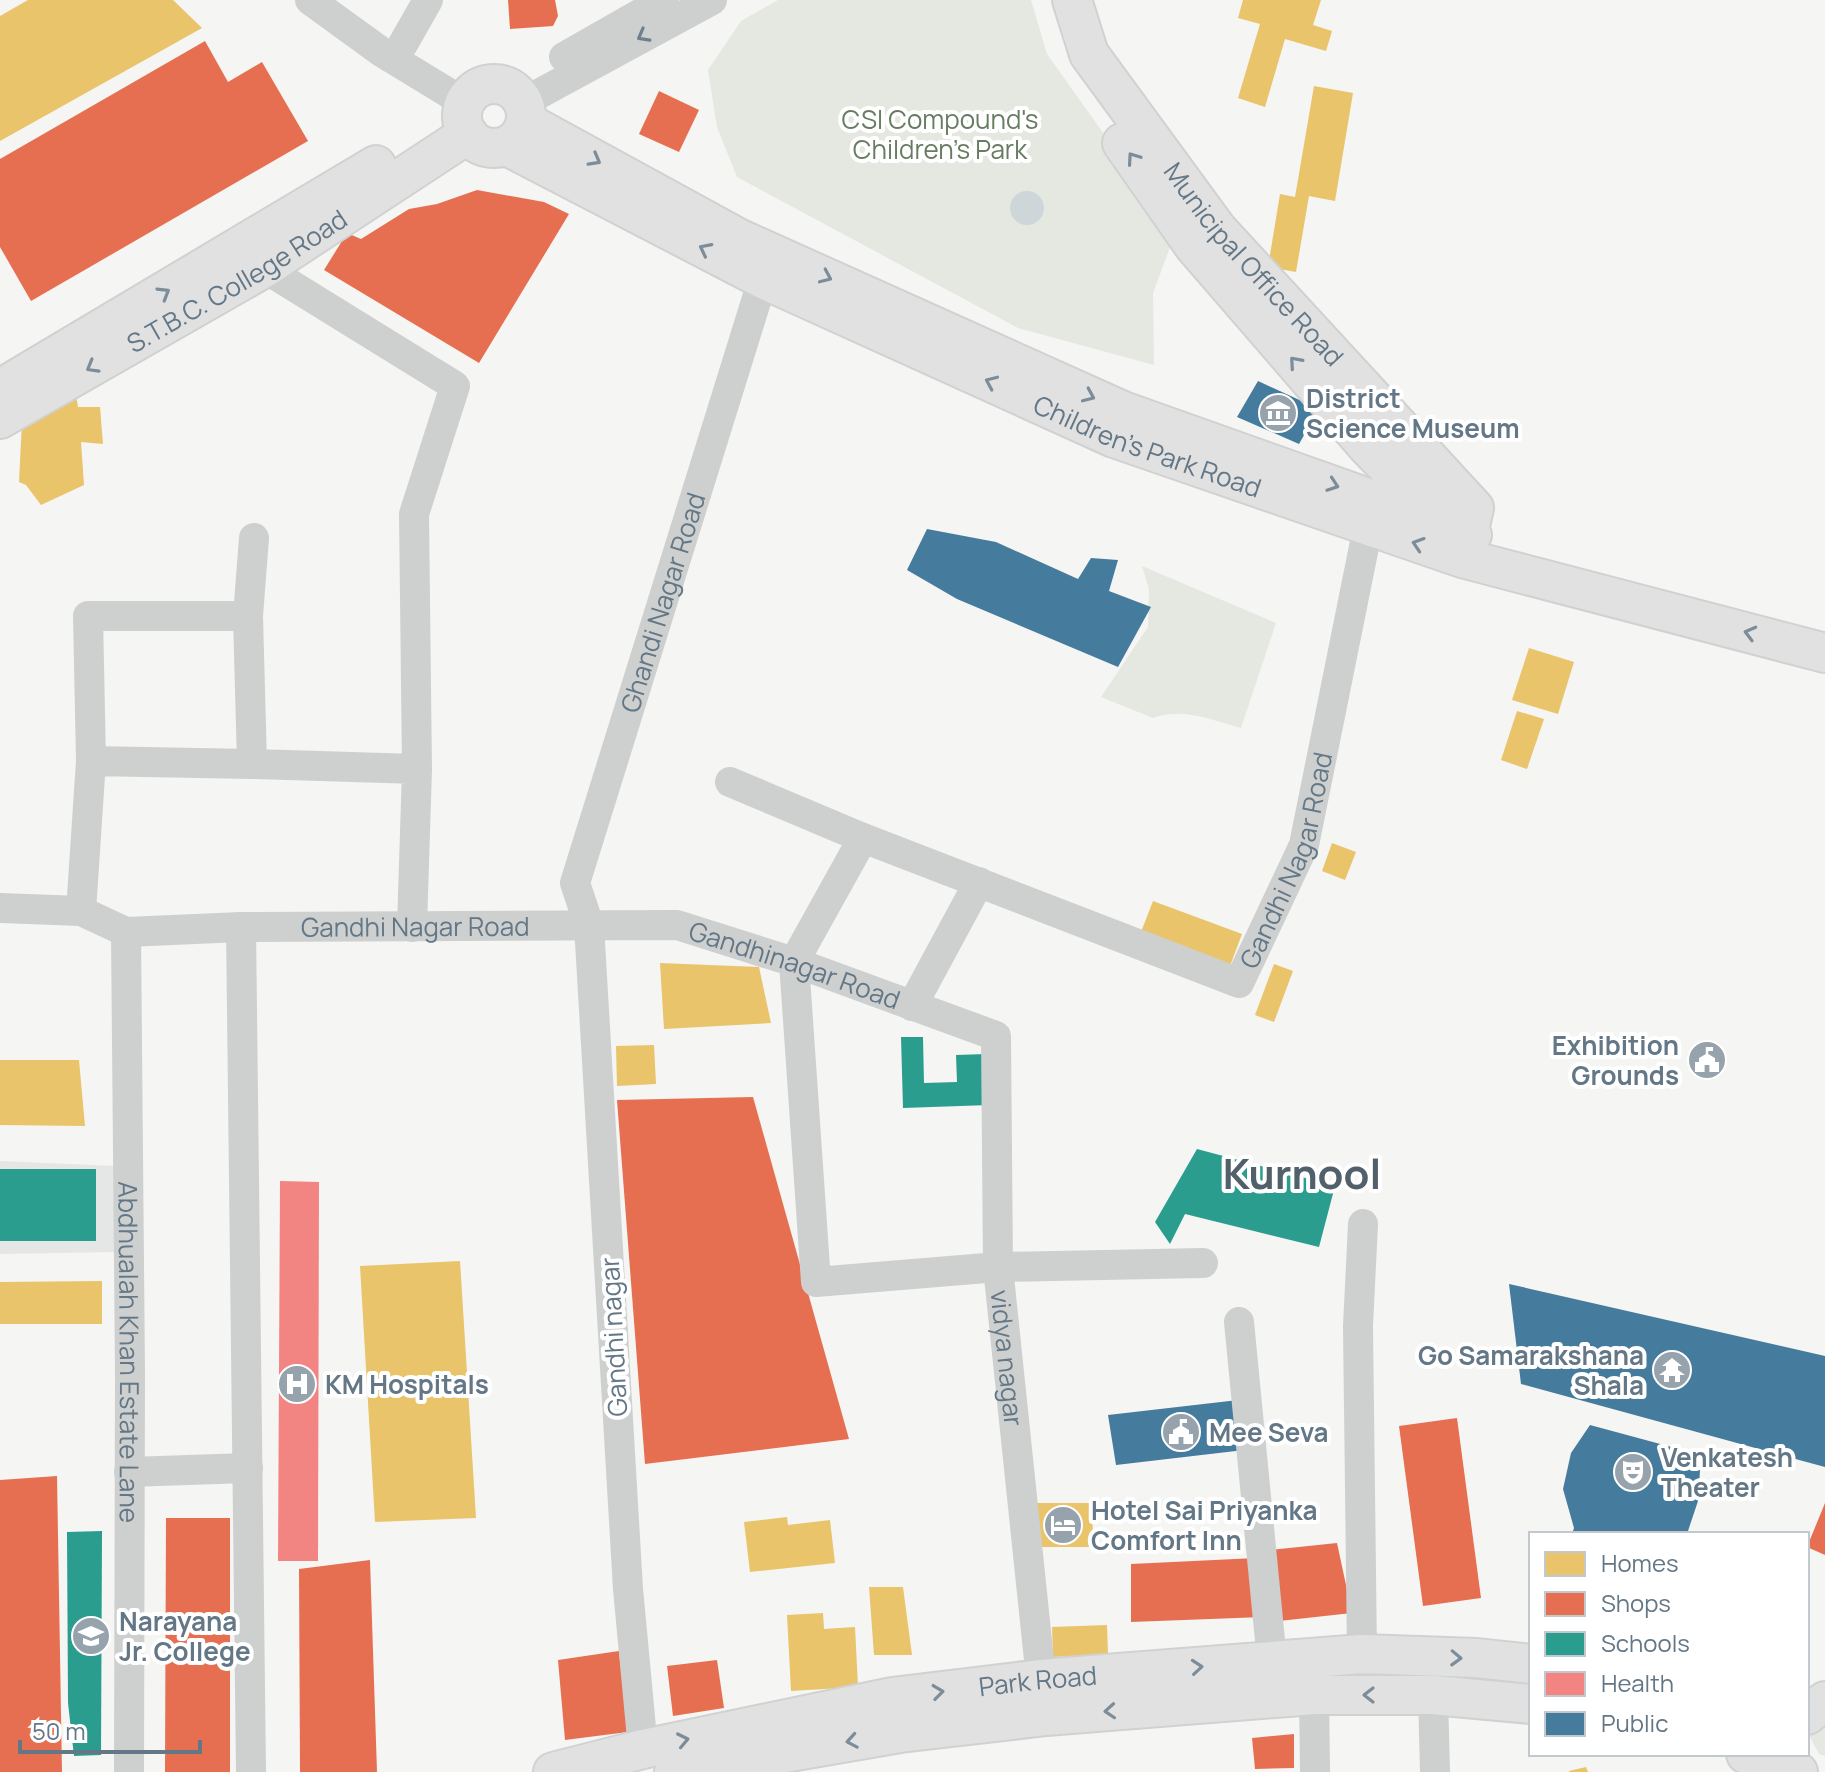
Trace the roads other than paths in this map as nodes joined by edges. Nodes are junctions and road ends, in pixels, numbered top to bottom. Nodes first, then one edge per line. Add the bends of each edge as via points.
1 (310, 0) edge
2 (345, 0) edge
3 (428, 0) edge
4 (712, 0) edge
5 (1047, 0) edge
6 (1072, 0) edge
7 (647, 5) edge
8 (403, 44) junction
9 (493, 112) junction
10 (264, 268) junction
11 (763, 279) junction
12 (0, 389) edge
13 (0, 419) edge
14 (1368, 527) junction
15 (254, 538) dead end
16 (1466, 546) junction
17 (248, 616) junction
18 (1825, 627) edge
19 (1825, 653) edge
20 (91, 761) junction
21 (252, 764) junction
22 (417, 769) junction
23 (730, 782) dead end
24 (863, 838) junction
25 (979, 882) junction
26 (0, 908) edge
27 (81, 911) junction
28 (589, 925) junction
29 (241, 927) junction
30 (412, 927) junction
31 (126, 932) junction
32 (794, 962) junction
33 (912, 1006) junction
34 (996, 1036) joint
35 (1363, 1224) dead end
36 (1203, 1263) dead end
37 (998, 1267) junction
38 (1239, 1322) dead end
39 (248, 1468) junction
40 (129, 1472) junction
41 (1362, 1654) junction
42 (1272, 1661) junction
43 (1529, 1664) edge
44 (1314, 1695) junction
45 (1433, 1695) junction
46 (1044, 1698) junction
47 (1825, 1701) edge
48 (1529, 1704) edge
49 (1809, 1713) edge
50 (643, 1749) junction
51 (1752, 1756) edge
52 (129, 1772) edge
53 (251, 1772) edge
54 (553, 1772) edge
55 (674, 1772) edge
56 (1315, 1772) edge
57 (1435, 1772) edge
58 (1798, 1772) edge

1 - 9 street via 383,53
2 - 8 street
3 - 8 street
4 -> 9 street
16 -> 5 main road, Municipal Office Road via 1367,446 1194,246 1066,62
6 - 16 main road, Municipal Office Road via 1089,54 1217,229 1474,508
7 - 9 street, S.T.B.C. College Road
8 - 9 street
9 - 10 main road, S.T.B.C. College Road
11 -> 9 main road, Children's Park Road
12 -> 9 main road, S.T.B.C. College Road
9 -> 16 main road, Children's Park Road via 738,238 1123,411
10 -> 13 main road, S.T.B.C. College Road
10 - 22 street via 455,386 414,514
14 -> 11 main road, Children's Park Road via 1114,438
11 - 28 street, Ghandi Nagar Road via 575,883
16 -> 14 main road, Children's Park Road
14 - 25 street, Gandhi Nagar Road via 1304,845 1239,983
15 - 17 street
16 - 18 main road, Children's Park Road
19 -> 16 main road, Children's Park Road
17 - 20 street via 88,616
17 - 21 street
20 - 21 street
20 - 27 street
21 - 22 street
22 - 30 street
23 - 24 street, Gandhi Nagar Road
24 - 25 street, Gandhi Nagar Road
24 - 32 street
25 - 33 street
26 - 27 street
27 - 31 street
28 - 30 street, Gandhi Nagar Road
28 - 32 street, Gandhinagar Road via 677,925
28 - 50 street, Gandhi nagar via 628,1589
29 - 30 street, Gandhi Nagar Road
29 - 31 street, Gandhi Nagar Road
29 - 39 street
31 - 40 street, Abdhualah Khan Estate Lane
32 - 33 street, Gandhinagar Road
32 - 37 street via 816,1282
33 - 34 street, Gandhinagar Road
34 - 37 street, vidya nagar
35 - 41 street via 1358,1326
36 - 37 street
37 - 46 street, vidya nagar
38 - 42 street
39 - 40 street
39 - 53 street
40 - 52 street, Abdhualah Khan Estate Lane
41 - 42 main road, Park Road
41 -> 43 main road, Park Road
46 -> 42 main road, Park Road
45 -> 44 main road, Park Road
44 -> 46 main road, Park Road
44 - 56 street
45 - 48 main road, Park Road
45 - 57 street
50 -> 46 main road, Park Road via 892,1697
46 -> 55 main road, Park Road via 900,1733
47 - 49 main road
50 - 54 main road, Park Road
51 - 58 main road

